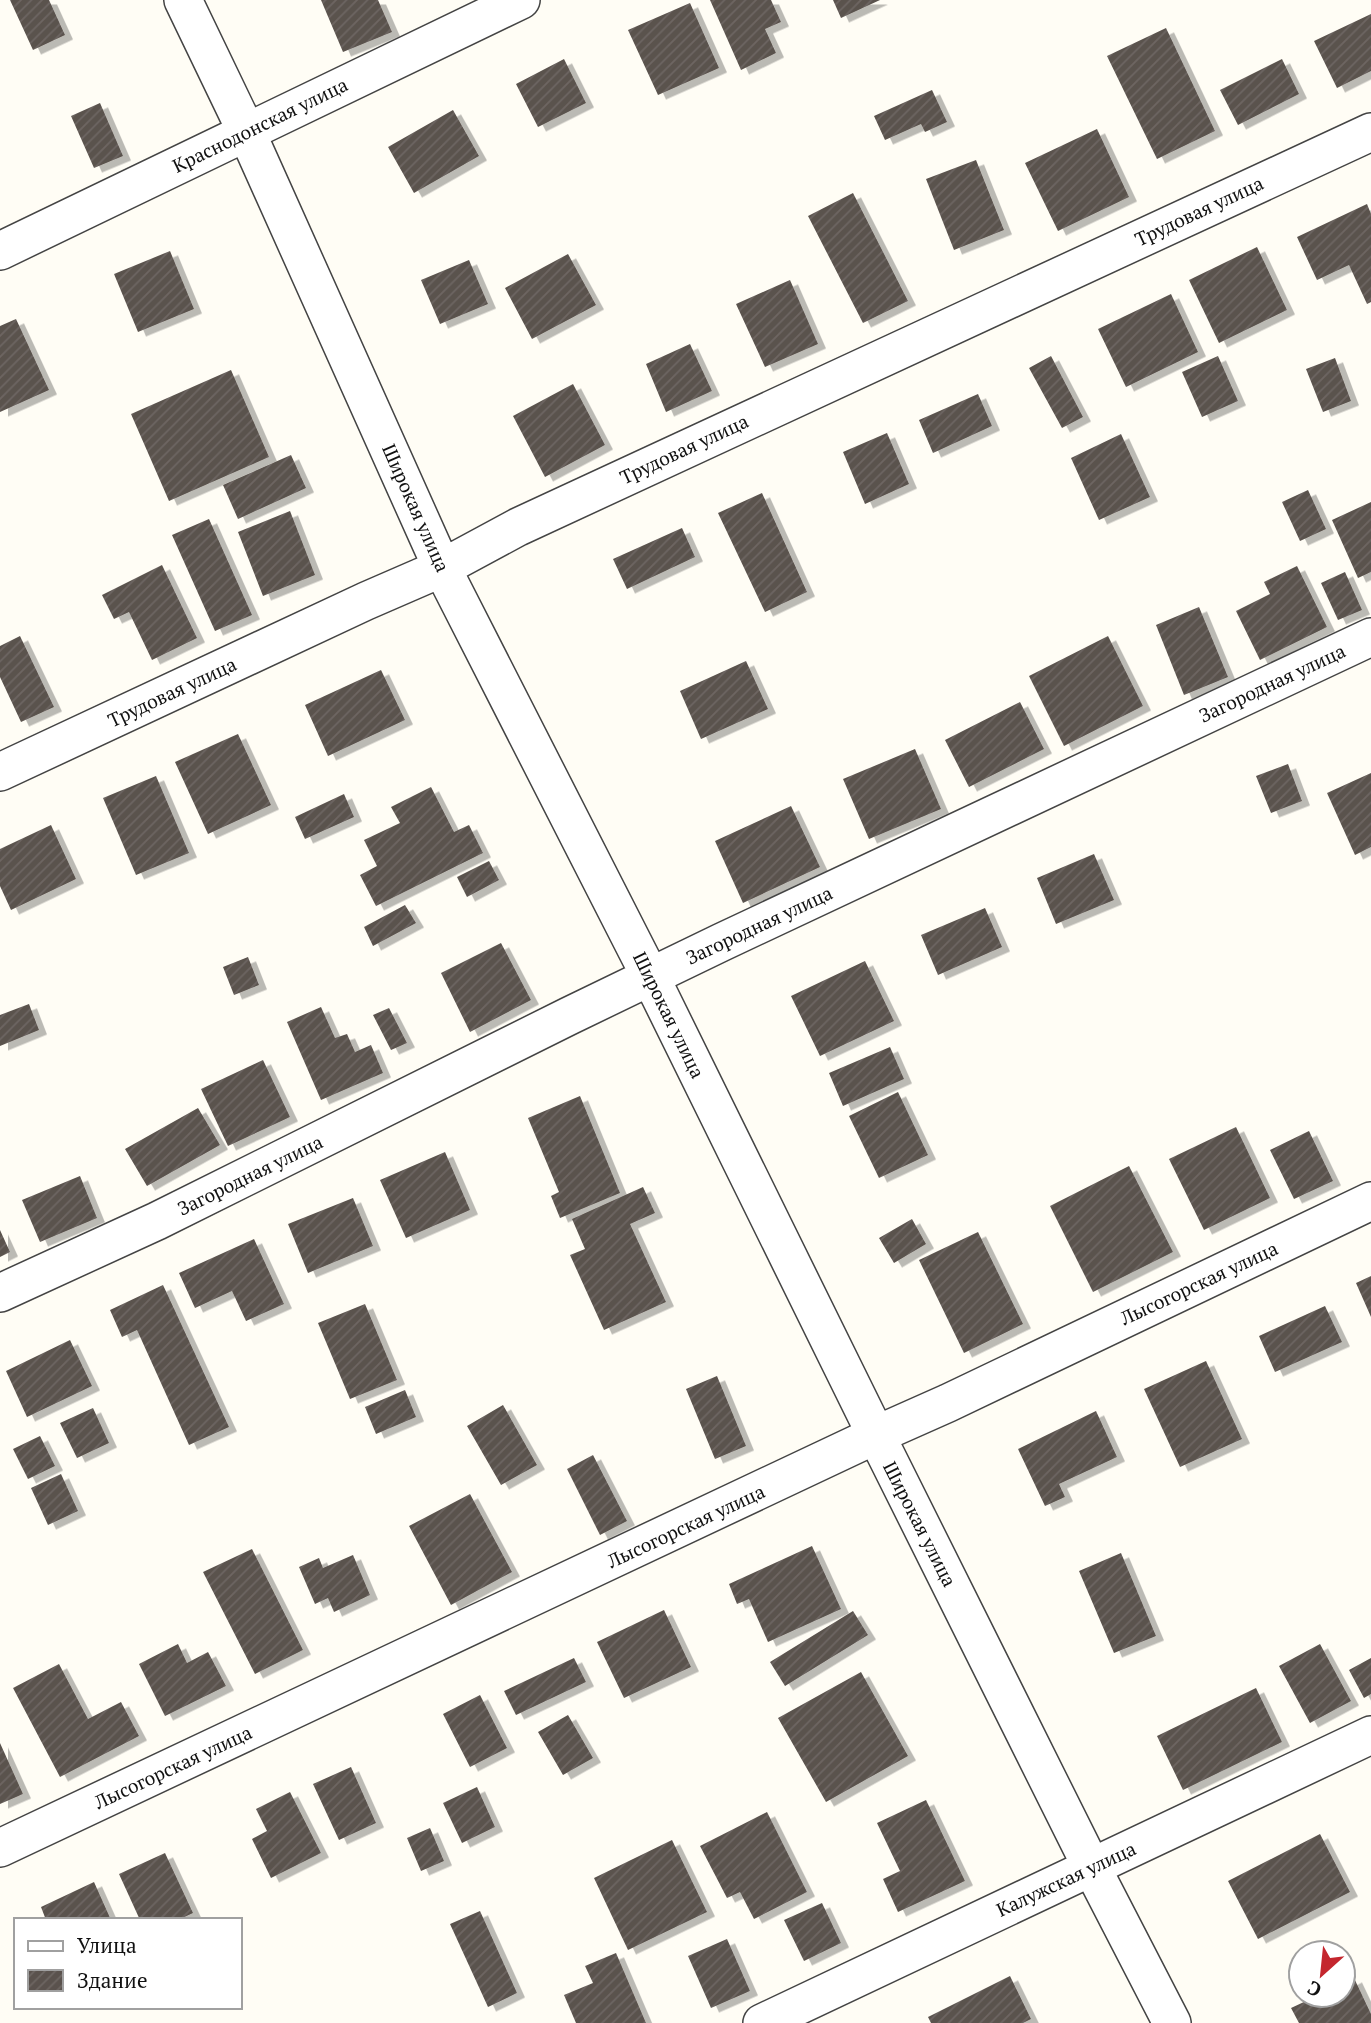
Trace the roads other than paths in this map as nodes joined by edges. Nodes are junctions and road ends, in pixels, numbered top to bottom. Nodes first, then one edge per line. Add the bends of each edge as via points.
1 (183, 0) edge
2 (521, 0) edge
3 (246, 131) junction
4 (1371, 132) edge
5 (0, 251) edge
6 (442, 568) junction
7 (1371, 637) edge
8 (0, 772) edge
9 (650, 976) junction
10 (1371, 1201) edge
11 (0, 1293) edge
12 (876, 1435) junction
13 (1371, 1735) edge
14 (0, 1848) edge
15 (1092, 1868) junction
16 (762, 2023) edge
17 (1172, 2023) edge

1 - 3 street, Широкая улица
2 - 3 street, Краснодонская улица
3 - 5 street, Краснодонская улица
3 - 6 street, Широкая улица
4 - 6 street, Трудовая улица via 518,527
6 - 8 street, Трудовая улица
6 - 9 street, Широкая улица
7 - 9 street, Загородная улица
9 - 11 street, Загородная улица via 157,1221
9 - 12 street, Широкая улица
10 - 12 street, Лысогорская улица
12 - 14 street, Лысогорская улица
12 - 15 street, Широкая улица
13 - 15 street, Калужская улица
15 - 16 street, Калужская улица
15 - 17 street, Широкая улица

